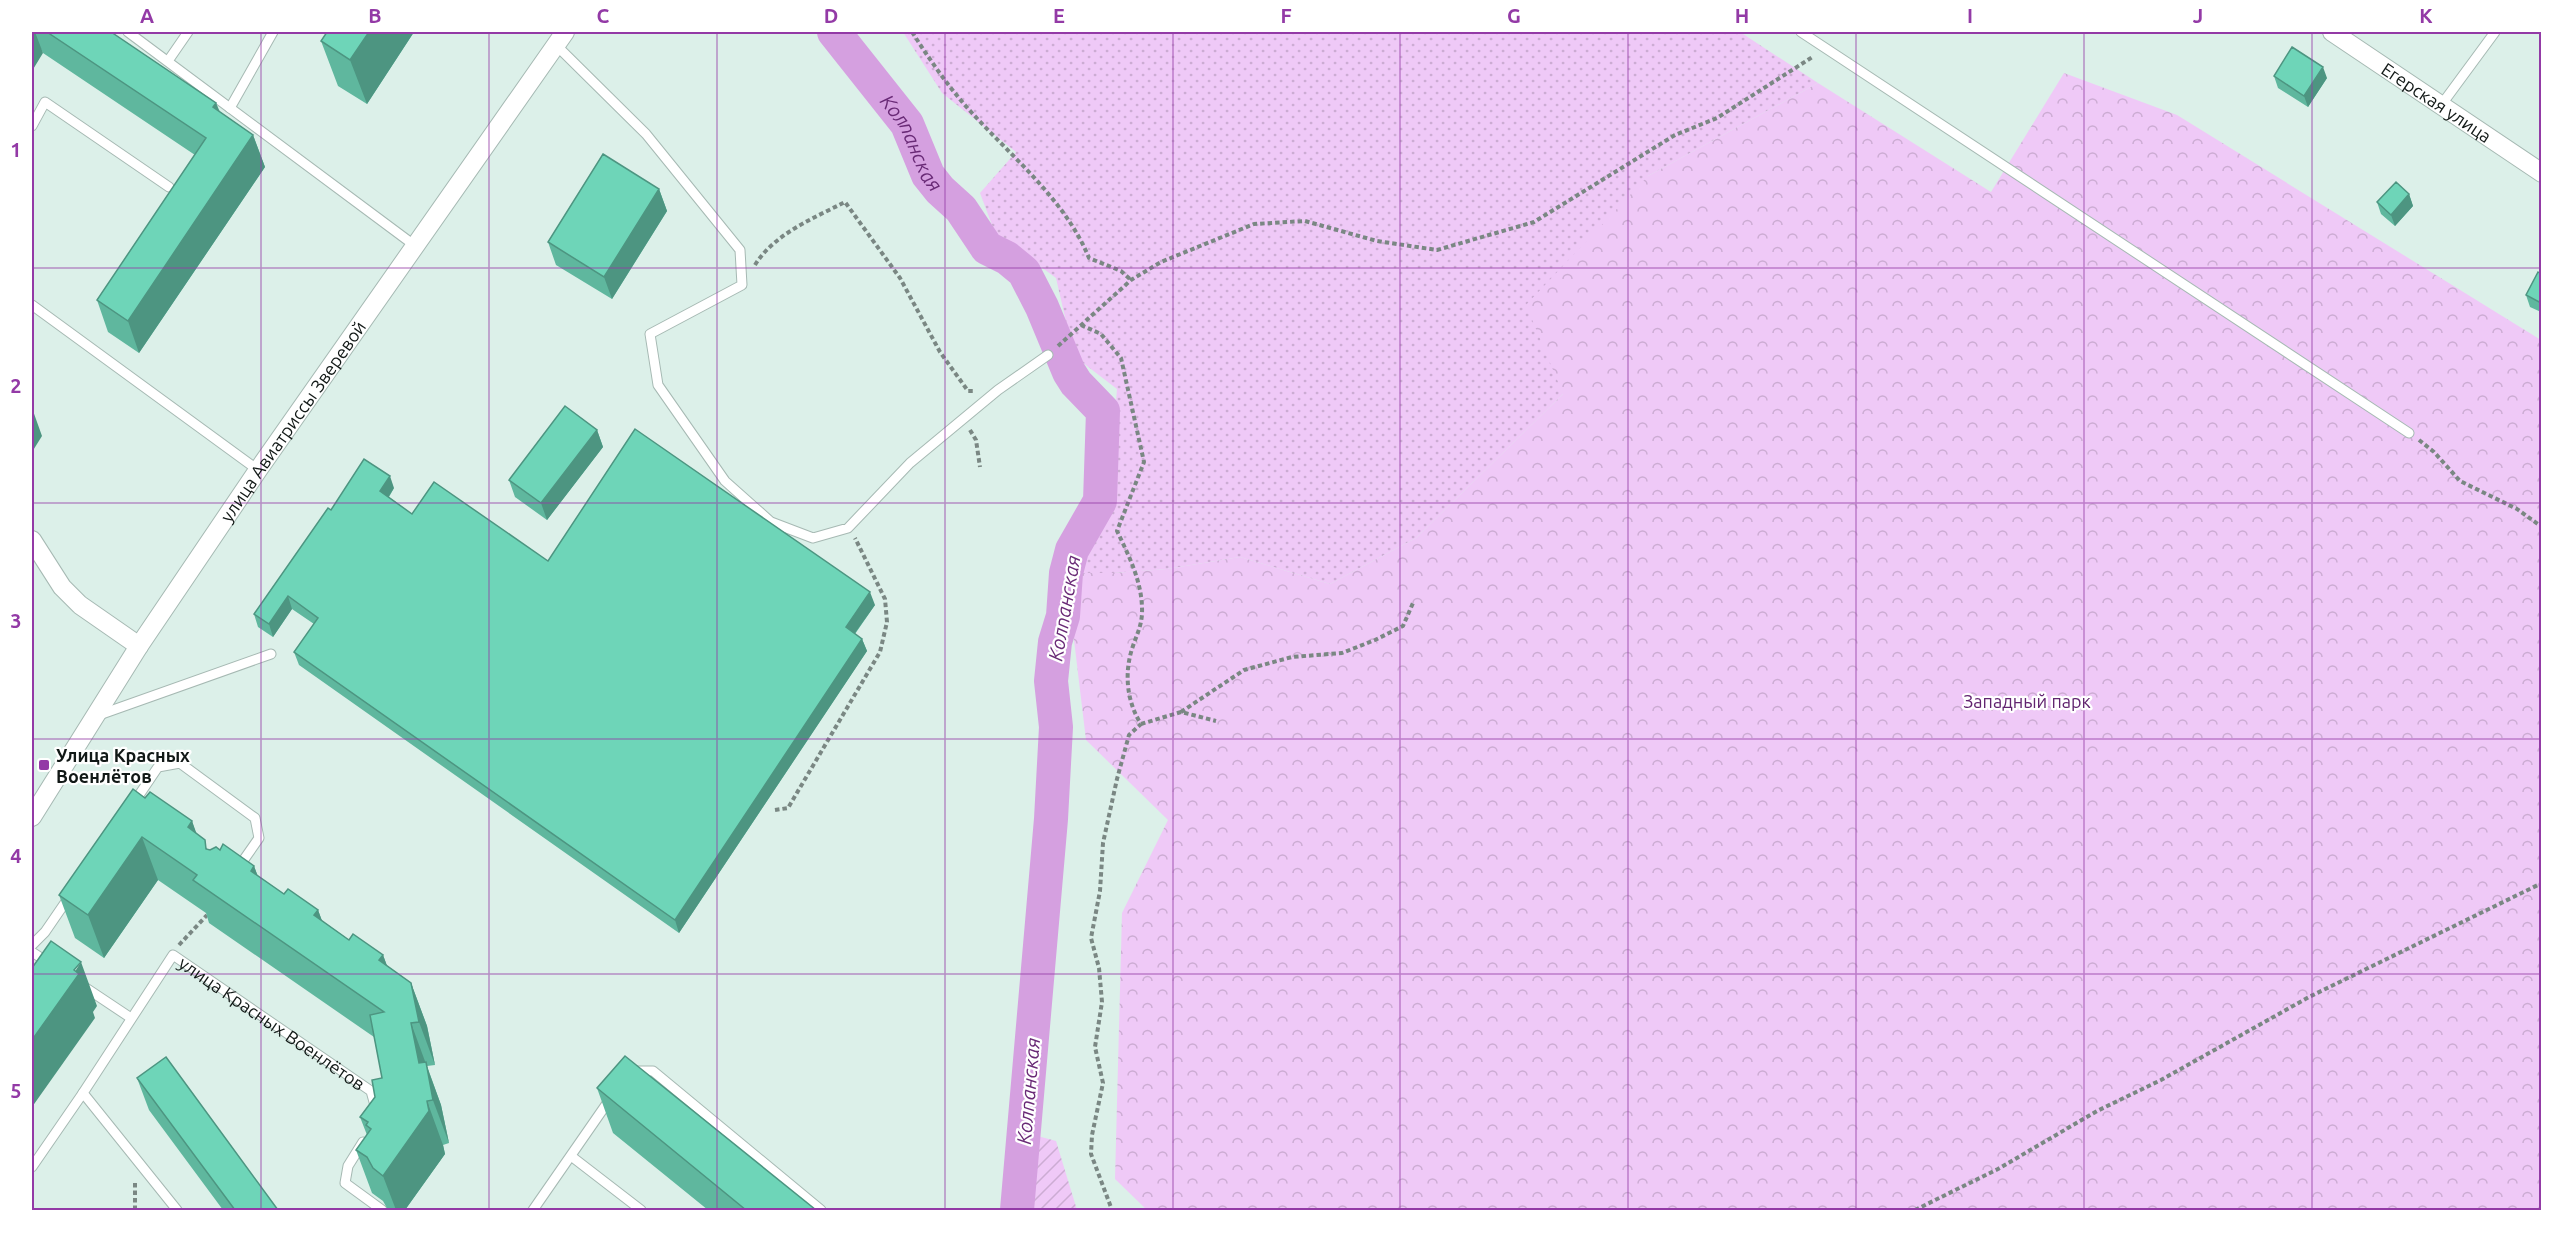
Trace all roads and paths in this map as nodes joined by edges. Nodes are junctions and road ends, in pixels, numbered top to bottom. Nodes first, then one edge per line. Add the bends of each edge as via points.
1 (128, 32) edge
2 (188, 32) edge
3 (273, 32) edge
4 (912, 32) edge
5 (1801, 32) edge
6 (2332, 32) edge
7 (2495, 32) edge
8 (561, 38) edge
9 (1825, 48) junction
10 (168, 61) junction
11 (2442, 104) junction
12 (230, 108) junction
13 (32, 126) edge
14 (2541, 173) edge
15 (170, 187) edge
16 (414, 245) junction
17 (1131, 280) junction
18 (742, 285) junction
19 (32, 305) edge
20 (1081, 325) junction
21 (1048, 355) joint
22 (998, 390) junction
23 (963, 420) junction
24 (2409, 433) joint
25 (980, 467) dead end
26 (258, 470) junction
27 (2541, 527) edge
28 (848, 528) junction
29 (32, 540) edge
30 (1413, 603) dead end
31 (139, 646) junction
32 (271, 654) dead end
33 (1181, 712) junction
34 (96, 716) junction
35 (1216, 721) dead end
36 (1141, 724) junction
37 (775, 810) dead end
38 (125, 816) edge
39 (32, 817) edge
40 (233, 877) edge
41 (2541, 883) edge
42 (78, 884) edge
43 (207, 915) edge
44 (32, 945) edge
45 (32, 952) edge
46 (173, 955) junction
47 (61, 972) edge
48 (71, 978) edge
49 (130, 1018) junction
50 (623, 1080) edge
51 (616, 1090) edge
52 (83, 1093) junction
53 (379, 1117) edge
54 (367, 1137) edge
55 (571, 1156) junction
56 (32, 1167) edge
57 (177, 1210) edge
58 (382, 1210) edge
59 (533, 1210) edge
60 (641, 1210) edge
61 (821, 1210) edge
62 (1112, 1210) edge
63 (1915, 1210) edge

1 - 10 lane
2 - 10 lane
3 - 12 lane
4 - 17 path via 969,110 1049,195 1083,242 1089,258 1121,271
5 - 9 lane
6 - 11 street, Егерская улица
7 - 11 lane
8 - 16 street, улица Авиатриссы Зверевой
8 - 18 lane via 646,134 740,250
9 - 17 path via 1717,118 1675,135 1534,222 1437,250 1377,241 1305,221 1254,224 1161,262
9 - 24 lane
10 - 12 lane
11 - 14 street, Егерская улица
12 - 16 lane
13 - 15 lane via 45,102
16 - 26 street, улица Авиатриссы Зверевой
17 - 20 path
18 - 22 path via 764,250 845,202 900,278 940,352 968,392
18 - 28 lane via 650,334 658,385 725,481 771,522 813,538
19 - 26 lane
20 - 21 path
20 - 36 path via 1101,334 1120,358 1144,462 1117,531 1142,591 1141,630 1126,678 1134,714
21 - 22 lane
22 - 23 lane
23 - 25 path via 976,440
23 - 28 lane via 910,463
24 - 27 path via 2434,452 2460,481 2517,509
26 - 31 street, улица Авиатриссы Зверевой
28 - 37 path via 885,599 887,622 880,652 788,808
29 - 31 street via 62,587
30 - 33 path via 1403,626 1375,640 1342,653 1292,657 1244,670
31 - 34 street, улица Авиатриссы Зверевой
32 - 34 lane
33 - 35 path
33 - 36 path
34 - 39 street, улица Авиатриссы Зверевой
36 - 62 path via 1129,735 1117,778 1103,843 1091,939 1102,1002 1095,1047 1103,1083 1091,1154
38 - 40 lane via 158,767 180,763 255,818 259,838
41 - 63 path via 2309,997 1998,1169
42 - 44 lane
43 - 46 path
45 - 47 lane
46 - 49 lane, улица Красных Военлётов
46 - 53 lane, улица Красных Военлётов via 371,1091
48 - 49 lane
49 - 52 lane, улица Красных Военлётов
50 - 61 lane via 630,1071 652,1071
51 - 55 lane
52 - 56 lane, улица Красных Военлётов
52 - 57 lane
54 - 58 lane via 348,1166 345,1183
55 - 59 lane
55 - 60 lane

